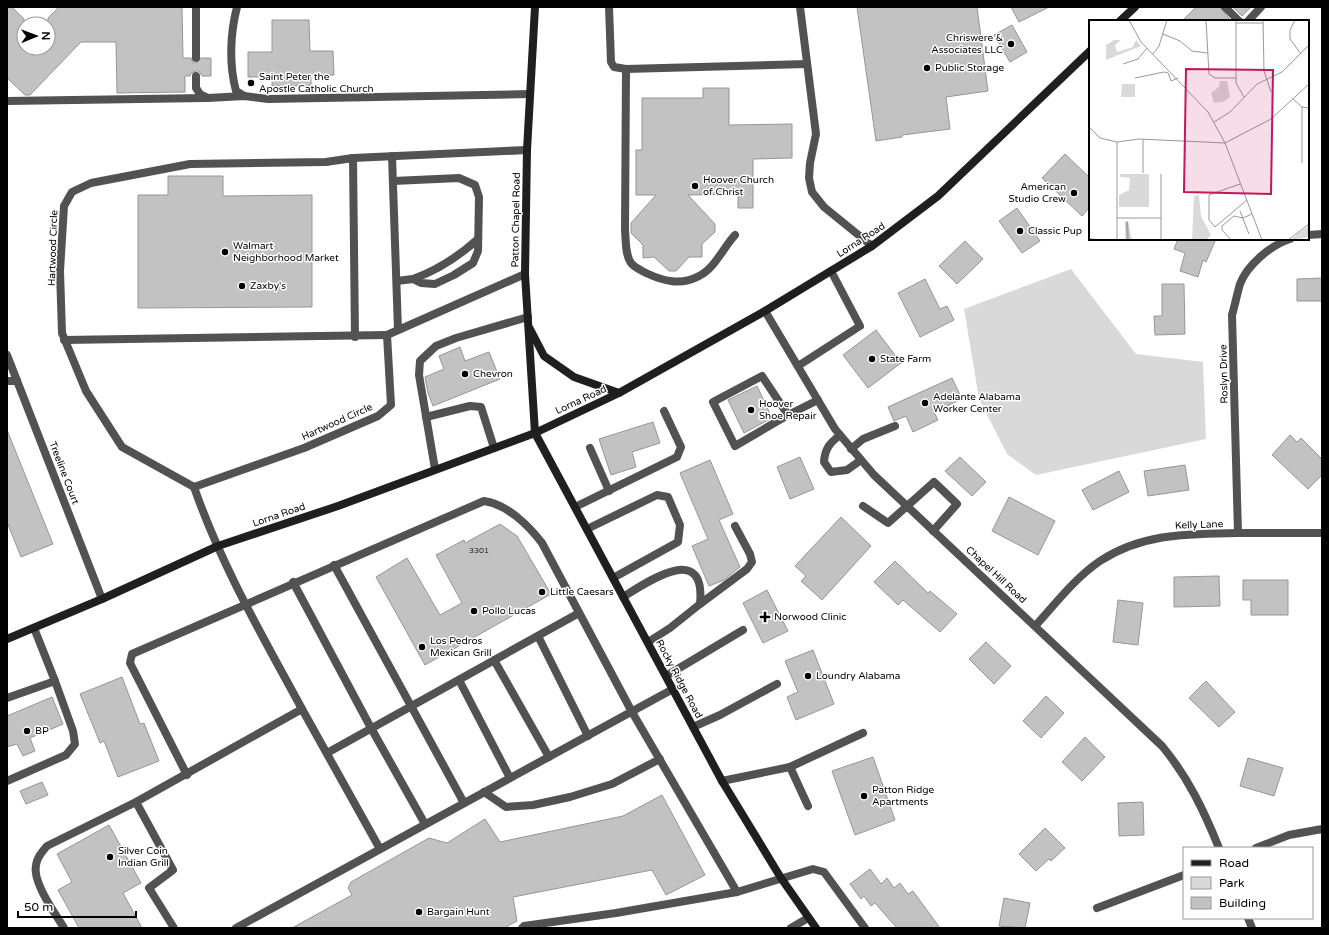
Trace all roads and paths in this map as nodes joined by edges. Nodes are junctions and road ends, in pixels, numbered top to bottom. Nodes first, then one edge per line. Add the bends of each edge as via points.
1 (196, 7) edge
2 (236, 7) edge
3 (535, 7) edge
4 (609, 7) edge
5 (800, 7) edge
6 (1135, 7) edge
7 (1225, 7) edge
8 (1261, 7) edge
9 (1121, 20) edge
10 (1238, 20) edge
11 (1249, 20) edge
12 (1089, 52) edge
13 (196, 58) dead end
14 (807, 64) junction
15 (626, 69) junction
16 (196, 76) dead end
17 (530, 94) junction
18 (244, 96) junction
19 (208, 98) junction
20 (7, 101) edge
21 (527, 150) junction
22 (392, 156) junction
23 (353, 158) junction
24 (393, 181) junction
25 (1322, 234) edge
26 (734, 235) dead end
27 (1309, 235) edge
28 (478, 239) junction
29 (1287, 240) edge
30 (872, 246) junction
31 (831, 271) junction
32 (525, 274) junction
33 (413, 279) junction
34 (397, 281) junction
35 (765, 311) junction
36 (528, 321) junction
37 (398, 330) junction
38 (387, 335) junction
39 (355, 336) junction
40 (64, 340) junction
41 (7, 355) edge
42 (798, 366) junction
43 (7, 381) edge
44 (17, 381) junction
45 (619, 393) junction
46 (818, 400) junction
47 (664, 411) dead end
48 (788, 415) junction
49 (426, 417) junction
50 (895, 426) dead end
51 (535, 433) junction
52 (840, 435) junction
53 (494, 448) junction
54 (590, 448) dead end
55 (851, 449) junction
56 (860, 460) junction
57 (436, 469) junction
58 (194, 488) junction
59 (609, 491) junction
60 (863, 506) dead end
61 (906, 506) junction
62 (575, 507) junction
63 (735, 526) dead end
64 (587, 529) junction
65 (933, 531) junction
66 (1238, 533) junction
67 (1322, 533) edge
68 (218, 546) junction
69 (334, 565) junction
70 (613, 578) junction
71 (293, 582) junction
72 (624, 597) junction
73 (102, 599) junction
74 (244, 604) junction
75 (700, 604) junction
76 (580, 614) junction
77 (1036, 625) junction
78 (34, 628) junction
79 (743, 630) dead end
80 (538, 636) junction
81 (7, 639) edge
82 (648, 642) junction
83 (494, 660) junction
84 (666, 676) junction
85 (458, 680) junction
86 (54, 681) junction
87 (777, 684) dead end
88 (673, 689) junction
89 (7, 698) edge
90 (411, 706) junction
91 (302, 709) junction
92 (632, 712) junction
93 (693, 727) junction
94 (371, 728) junction
95 (863, 733) dead end
96 (588, 736) junction
97 (327, 753) junction
98 (549, 757) junction
99 (660, 759) junction
100 (790, 766) junction
101 (187, 775) junction
102 (510, 778) junction
103 (7, 781) edge
104 (722, 781) junction
105 (484, 792) junction
106 (136, 802) junction
107 (464, 803) junction
108 (808, 806) dead end
109 (425, 824) junction
110 (1322, 829) edge
111 (1219, 847) edge
112 (1259, 847) edge
113 (380, 849) junction
114 (1183, 876) edge
115 (781, 878) junction
116 (737, 892) junction
117 (1097, 908) dead end
118 (808, 918) junction
119 (64, 928) edge
120 (174, 928) edge
121 (236, 928) edge
122 (522, 928) edge
123 (791, 928) edge
124 (816, 928) edge
125 (865, 928) edge

1 - 13 street
2 - 18 street via 231,52 232,77 236,91
3 - 17 street, Patton Chapel Road
4 - 15 street via 611,62 614,67
5 - 14 street
6 - 9 street
7 - 10 street
8 - 11 street
12 - 30 street, Lorna Road via 938,196
14 - 15 street
14 - 30 street via 816,134 810,163 809,178 812,192 824,207
15 - 26 street via 625,230 627,254 631,263 657,279 668,282 685,281 699,276 713,265
16 - 19 street via 196,88 200,94
17 - 18 street via 268,99
17 - 21 street, Patton Chapel Road
18 - 19 street
19 - 20 street
21 - 22 street, Hartwood Circle
21 - 32 street, Patton Chapel Road
22 - 23 street, Hartwood Circle
22 - 24 street
23 - 39 street
23 - 40 street, Hartwood Circle via 326,162 190,164 91,183 72,192 64,206 60,271
24 - 28 street via 460,178 475,185 479,197
24 - 34 street
25 - 27 street
28 - 33 street via 432,272
28 - 33 street via 478,251 473,263 454,276 435,284
29 - 66 street, Roslyn Drive via 1250,267 1240,283 1232,315
30 - 31 street, Lorna Road
31 - 35 street, Lorna Road
31 - 42 street via 860,326
32 - 36 street, Patton Chapel Road
32 - 37 street
33 - 34 street
34 - 37 street
35 - 42 street, Chapel Hill Road
35 - 45 street, Lorna Road
36 - 45 street via 544,356 574,377
36 - 49 street via 456,338 436,346 420,361 419,375
36 - 51 street, Patton Chapel Road
37 - 38 street
38 - 39 street
38 - 58 street, Hartwood Circle via 391,405 378,416 304,448
39 - 40 street
40 - 58 street, Hartwood Circle via 86,391 122,447
41 - 44 street, Treeline Court
42 - 46 street, Chapel Hill Road
43 - 44 street
44 - 73 street, Treeline Court
45 - 51 street, Lorna Road
46 - 48 street
46 - 52 street, Chapel Hill Road
47 - 59 street via 681,447 677,457
48 - 48 street via 762,376 713,402 735,446
49 - 53 street via 470,406 480,407
49 - 57 street
50 - 55 street via 863,439
51 - 53 street, Lorna Road
51 - 62 street, Rocky Ridge Road
52 - 55 street, Chapel Hill Road
52 - 56 street via 829,443 824,453 824,462 831,472 847,470
53 - 57 street, Lorna Road
54 - 59 street
55 - 56 street, Chapel Hill Road
56 - 61 street, Chapel Hill Road
57 - 68 street, Lorna Road via 338,506
58 - 68 street via 206,523
59 - 62 street
60 - 61 street via 888,524
61 - 65 street, Chapel Hill Road
61 - 65 street via 934,482 958,504
62 - 64 street, Rocky Ridge Road
63 - 75 street via 752,562 747,569
64 - 70 street, Rocky Ridge Road
64 - 70 street via 656,495 668,497 680,525 678,542
65 - 77 street, Chapel Hill Road
66 - 67 street, Kelly Lane
66 - 77 street, Kelly Lane via 1182,534 1152,539 1125,548 1100,561 1073,583
68 - 73 street, Lorna Road
68 - 74 street
69 - 71 street
69 - 76 street via 484,501 496,502 531,529 542,543
69 - 90 street
70 - 72 street, Rocky Ridge Road
71 - 74 street
71 - 94 street
72 - 75 street via 668,572 684,569 693,572 698,579 701,591
72 - 82 street, Rocky Ridge Road
73 - 78 street, Lorna Road
74 - 91 street
74 - 101 street via 132,654 130,663
75 - 82 street
76 - 80 street
76 - 92 street
77 - 111 street, Chapel Hill Road via 1138,721 1172,758 1189,784
78 - 81 street, Lorna Road
78 - 86 street
79 - 84 street
80 - 83 street
80 - 96 street
82 - 84 street, Rocky Ridge Road
83 - 85 street
83 - 98 street
84 - 88 street, Rocky Ridge Road
85 - 90 street
85 - 102 street
86 - 89 street
86 - 103 street via 73,731 75,744 66,755
87 - 93 street
88 - 92 street
88 - 93 street, Rocky Ridge Road
90 - 94 street
90 - 107 street
91 - 97 street
91 - 101 street
92 - 96 street
92 - 99 street
93 - 104 street, Rocky Ridge Road
94 - 97 street
94 - 109 street
95 - 100 street
96 - 98 street
97 - 113 street
98 - 102 street
99 - 105 street via 612,784 532,805 506,807
99 - 116 street
100 - 104 street
100 - 108 street
101 - 106 street
102 - 105 street
104 - 115 street, Rocky Ridge Road
105 - 107 street
106 - 119 street via 47,846 39,856 35,866 38,883
106 - 120 street via 173,870 149,888
107 - 109 street
109 - 113 street
110 - 112 street via 1289,835
113 - 121 street
114 - 117 street
115 - 116 street
115 - 118 street, Rocky Ridge Road
115 - 125 street via 813,869 824,872
116 - 122 street
118 - 123 street
118 - 124 street, Rocky Ridge Road

